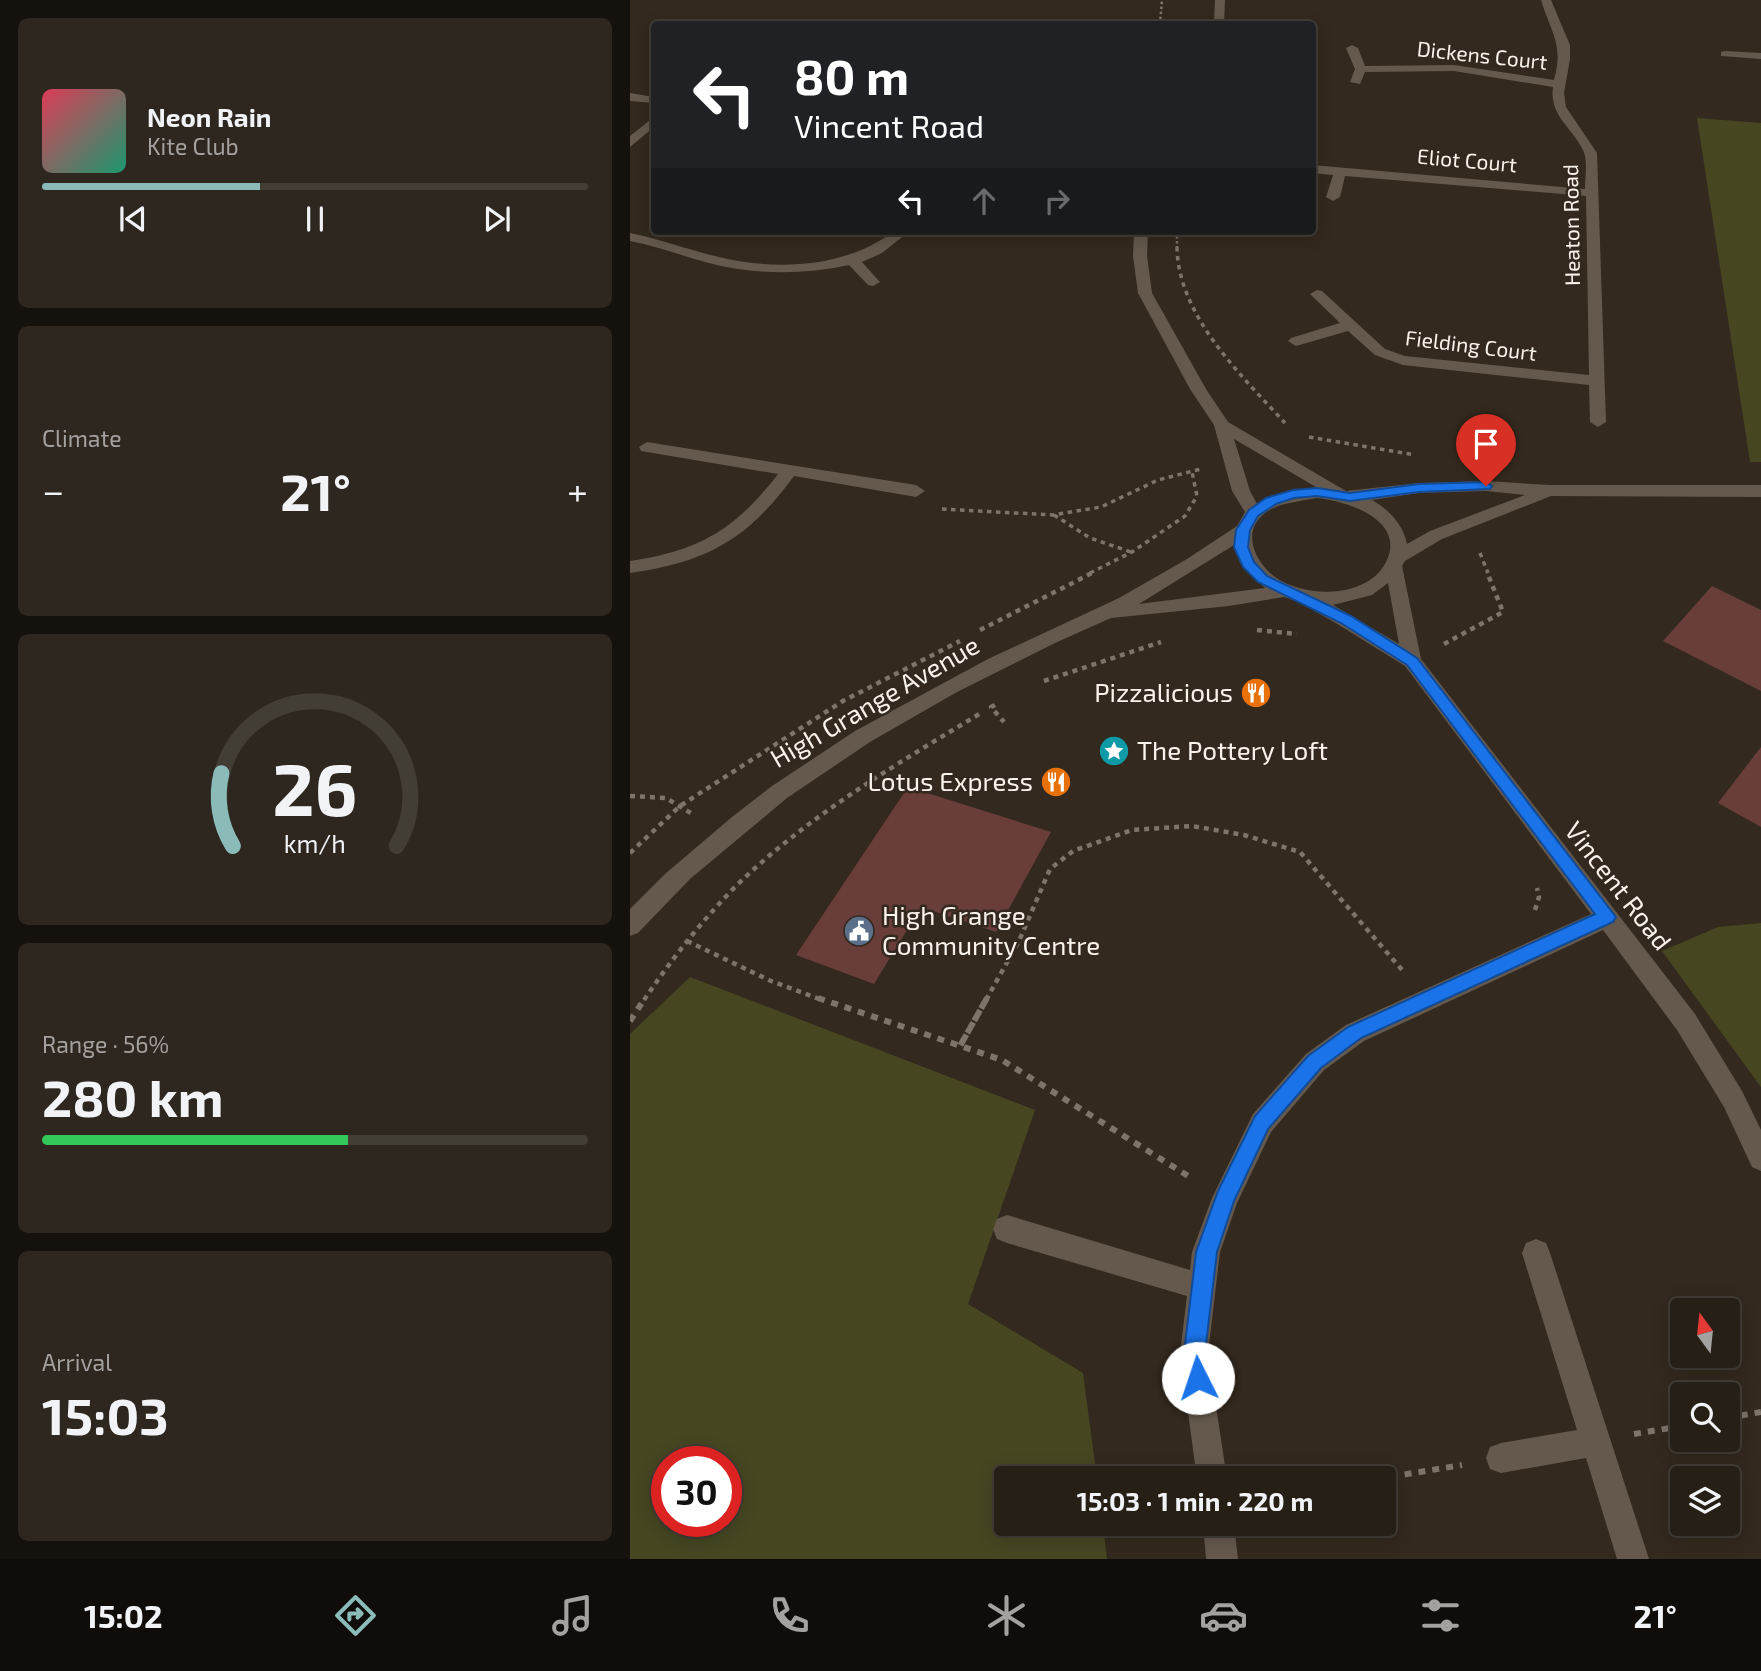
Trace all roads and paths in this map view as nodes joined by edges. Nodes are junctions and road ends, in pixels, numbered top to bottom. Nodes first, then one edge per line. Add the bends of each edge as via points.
1 (1162, 0) edge
2 (1220, 0) edge
3 (1546, 0) edge
4 (1160, 21) edge
5 (1219, 21) edge
6 (1352, 48) dead end
7 (1725, 54) dead end
8 (1761, 57) edge
9 (1361, 69) junction
10 (1356, 82) dead end
11 (1558, 84) junction
12 (630, 97) edge
13 (651, 100) edge
14 (651, 124) edge
15 (630, 143) edge
16 (1316, 169) edge
17 (1340, 172) junction
18 (1591, 193) junction
19 (1334, 197) dead end
20 (898, 235) edge
21 (1141, 235) edge
22 (1177, 235) edge
23 (630, 237) edge
24 (852, 260) junction
25 (873, 282) dead end
26 (1317, 294) dead end
27 (1351, 325) junction
28 (1296, 341) dead end
29 (1598, 381) junction
30 (1598, 422) dead end
31 (1222, 425) junction
32 (1296, 434) junction
33 (647, 447) dead end
34 (1262, 447) junction
35 (1232, 458) junction
36 (789, 471) junction
37 (1453, 487) junction
38 (916, 491) joint
39 (1550, 491) junction
40 (1761, 491) edge
41 (1346, 496) junction
42 (1254, 513) junction
43 (1468, 523) junction
44 (1243, 530) junction
45 (1396, 562) junction
46 (630, 567) edge
47 (1292, 593) junction
48 (1106, 614) junction
49 (1248, 631) dead end
50 (1304, 636) dead end
51 (1172, 640) dead end
52 (1412, 662) junction
53 (1034, 686) dead end
54 (1002, 701) dead end
55 (991, 707) junction
56 (1004, 722) dead end
57 (630, 796) edge
58 (726, 833) junction
59 (1536, 883) dead end
60 (1539, 897) dead end
61 (1607, 917) junction
62 (630, 926) edge
63 (687, 941) junction
64 (1408, 976) dead end
65 (991, 992) dead end
66 (630, 1021) edge
67 (960, 1046) junction
68 (1761, 1158) edge
69 (1225, 1198) junction
70 (1007, 1229) dead end
71 (1536, 1253) dead end
72 (1202, 1287) junction
73 (1761, 1412) edge
74 (1740, 1416) edge
75 (1670, 1428) edge
76 (1597, 1441) junction
77 (1501, 1458) joint
78 (1210, 1466) edge
79 (1396, 1476) edge
80 (1219, 1536) edge
81 (1222, 1559) edge
82 (1633, 1559) edge

1 - 4 path
2 - 5 street
3 - 11 street, Heaton Road via 1565,54
6 - 9 street
7 - 8 street
9 - 10 street
9 - 11 street, Dickens Court via 1454,68
11 - 18 street, Heaton Road via 1566,119 1591,153
12 - 13 street
14 - 15 street
16 - 17 street, Eliot Court
17 - 18 street, Eliot Court
17 - 19 street
18 - 29 street, Heaton Road
20 - 24 street
21 - 31 street via 1146,293
22 - 32 path via 1180,278 1200,316 1256,391
23 - 24 street via 740,265 796,267
24 - 25 street
26 - 27 street, Fielding Court
27 - 28 street
27 - 29 street, Fielding Court via 1380,352 1403,360
29 - 30 street, Heaton Road
31 - 34 street, High Grange Avenue
31 - 35 street
32 - 34 path
32 - 37 path via 1438,459
33 - 36 street
34 - 41 street, High Grange Avenue
35 - 38 path via 1158,480 1101,507 1053,514 936,509
35 - 42 street via 1241,491
36 - 38 street
36 - 46 street via 747,524 716,544 683,557
37 - 39 street, High Grange Avenue
37 - 41 street, High Grange Avenue
39 - 40 street, High Grange Avenue
39 - 43 street, High Grange Avenue
41 - 42 street, High Grange Avenue via 1293,494
41 - 45 street, High Grange Avenue via 1372,507 1389,521 1398,538
42 - 44 street, High Grange Avenue
43 - 45 street, High Grange Avenue via 1436,535
43 - 52 path via 1503,612
44 - 47 street via 1241,547 1248,564 1262,579
44 - 48 street, High Grange Avenue
45 - 47 street, High Grange Avenue via 1379,583 1357,593 1329,598
45 - 52 street, Vincent Road
47 - 48 street, High Grange Avenue
47 - 52 street, Vincent Road via 1346,620
48 - 58 street, High Grange Avenue via 1042,640 859,738 779,790
49 - 50 path
51 - 53 path
52 - 61 street, Vincent Road
54 - 55 path
55 - 56 path
55 - 63 path via 850,794 723,900
57 - 58 path via 666,798
58 - 62 street, High Grange Avenue
59 - 60 path
61 - 68 street, Vincent Road via 1686,1022 1732,1098
61 - 69 street via 1355,1032 1315,1062 1262,1123
63 - 66 path
63 - 67 path via 771,981
64 - 67 path via 1300,852 1192,826 1132,830 1073,850 1050,869 1019,941
65 - 67 path
67 - 69 path via 1002,1060
69 - 72 street via 1206,1252
70 - 72 street
71 - 76 street
72 - 78 street via 1194,1353
73 - 74 path
75 - 76 path
76 - 77 street
76 - 82 street
77 - 79 path
80 - 81 street

